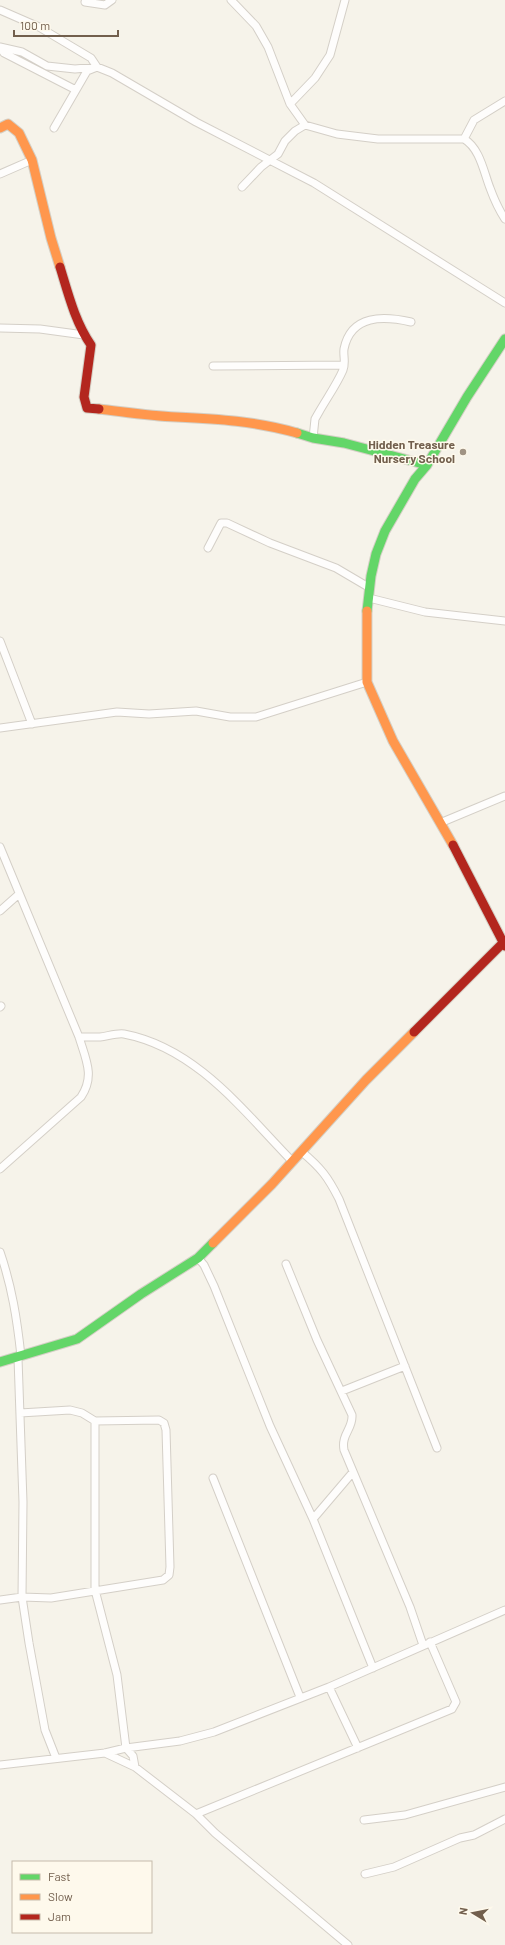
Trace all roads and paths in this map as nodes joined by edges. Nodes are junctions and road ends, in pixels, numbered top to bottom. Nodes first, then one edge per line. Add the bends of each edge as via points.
1 (112, 0) edge
2 (231, 0) edge
3 (345, 0) edge
4 (85, 2) dead end
5 (0, 10) edge
6 (0, 48) edge
7 (97, 67) junction
8 (76, 90) junction
9 (505, 101) edge
10 (290, 104) junction
11 (304, 125) junction
12 (0, 128) edge
13 (54, 128) dead end
14 (464, 139) junction
15 (32, 160) junction
16 (268, 160) junction
17 (0, 174) edge
18 (242, 187) dead end
19 (505, 219) edge
20 (505, 303) edge
21 (411, 322) dead end
22 (0, 328) edge
23 (84, 335) junction
24 (505, 339) edge
25 (344, 365) junction
26 (213, 366) dead end
27 (313, 438) junction
28 (427, 466) junction
29 (208, 548) dead end
30 (369, 593) junction
31 (505, 621) edge
32 (0, 641) edge
33 (367, 682) junction
34 (32, 724) junction
35 (0, 728) edge
36 (505, 796) edge
37 (440, 823) junction
38 (0, 846) edge
39 (19, 894) junction
40 (0, 911) edge
41 (504, 945) edge
42 (79, 1037) junction
43 (302, 1152) junction
44 (293, 1162) junction
45 (0, 1169) edge
46 (0, 1252) edge
47 (198, 1258) junction
48 (286, 1264) dead end
49 (20, 1357) junction
50 (0, 1362) edge
51 (405, 1366) junction
52 (342, 1391) junction
53 (20, 1412) junction
54 (94, 1421) junction
55 (437, 1448) dead end
56 (353, 1472) junction
57 (213, 1478) dead end
58 (313, 1519) junction
59 (95, 1590) junction
60 (22, 1597) junction
61 (0, 1600) edge
62 (505, 1610) edge
63 (430, 1642) junction
64 (423, 1645) junction
65 (373, 1668) junction
66 (329, 1687) junction
67 (300, 1697) junction
68 (126, 1748) junction
69 (358, 1748) junction
70 (105, 1753) junction
71 (56, 1758) junction
72 (0, 1766) edge
73 (135, 1767) junction
74 (505, 1787) edge
75 (196, 1814) junction
76 (505, 1819) edge
77 (364, 1820) dead end
78 (365, 1874) dead end
79 (348, 1945) edge

1 - 4 street via 105,5
2 - 10 street via 256,26 268,47
3 - 10 street via 330,56 315,78
5 - 7 street via 39,27 91,58
6 - 7 street via 22,52 47,66
6 - 8 street via 4,53
7 - 8 street via 87,71
7 - 16 street
8 - 13 street
9 - 14 street via 474,120
10 - 11 street
11 - 14 street via 337,134 378,139
11 - 16 street via 295,130 278,154
12 - 15 street via 8,124 19,133
14 - 19 street via 472,145
15 - 17 street
15 - 23 street via 51,238
16 - 18 street
16 - 20 street via 314,183
21 - 25 street via 380,318 357,325 350,333 344,349
22 - 23 street via 40,329
23 - 27 street via 90,345 84,397 87,408 235,420 270,425
24 - 28 street via 467,397
25 - 26 street
25 - 27 street via 315,420
27 - 28 street via 344,443
28 - 30 street via 415,479 385,531 376,554
29 - 30 street via 220,523 227,523 270,543 336,568
30 - 31 street via 425,612
30 - 33 street
32 - 34 street
33 - 34 street via 256,717 230,718 196,711 149,714 117,712
33 - 37 street via 393,741
34 - 35 street
36 - 37 street
37 - 41 street
38 - 39 street
39 - 40 street
39 - 42 street
41 - 43 street via 366,1080
42 - 44 street via 122,1033 150,1041 173,1052 201,1069
42 - 45 street via 90,1077 87,1088 62,1115
43 - 44 street
43 - 51 street via 322,1169 339,1199
44 - 47 street
46 - 49 street via 16,1308
47 - 49 street via 77,1339
47 - 58 street via 214,1286 270,1426
48 - 52 street via 317,1340
49 - 50 street
49 - 53 street
51 - 52 street
51 - 55 street
52 - 56 street via 352,1415 352,1424 345,1435 343,1445
53 - 54 street via 70,1410 82,1413
53 - 60 street via 23,1502
54 - 59 street
54 - 59 street via 159,1420 164,1423 170,1567 167,1578
56 - 58 street
56 - 64 street via 407,1600
57 - 67 street
58 - 65 street
59 - 60 street via 51,1598
59 - 68 street via 117,1675
60 - 61 street
60 - 71 street via 46,1730
62 - 63 street
63 - 64 street
63 - 69 street via 456,1702 455,1707
64 - 65 street
65 - 66 street
66 - 67 street
66 - 69 street
67 - 68 street via 214,1732 180,1741
68 - 70 street
68 - 73 street via 134,1756
69 - 75 street
70 - 71 street
70 - 73 street
71 - 72 street
73 - 75 street
74 - 77 street via 405,1815
75 - 79 street
76 - 78 street via 474,1835 460,1838 394,1867

